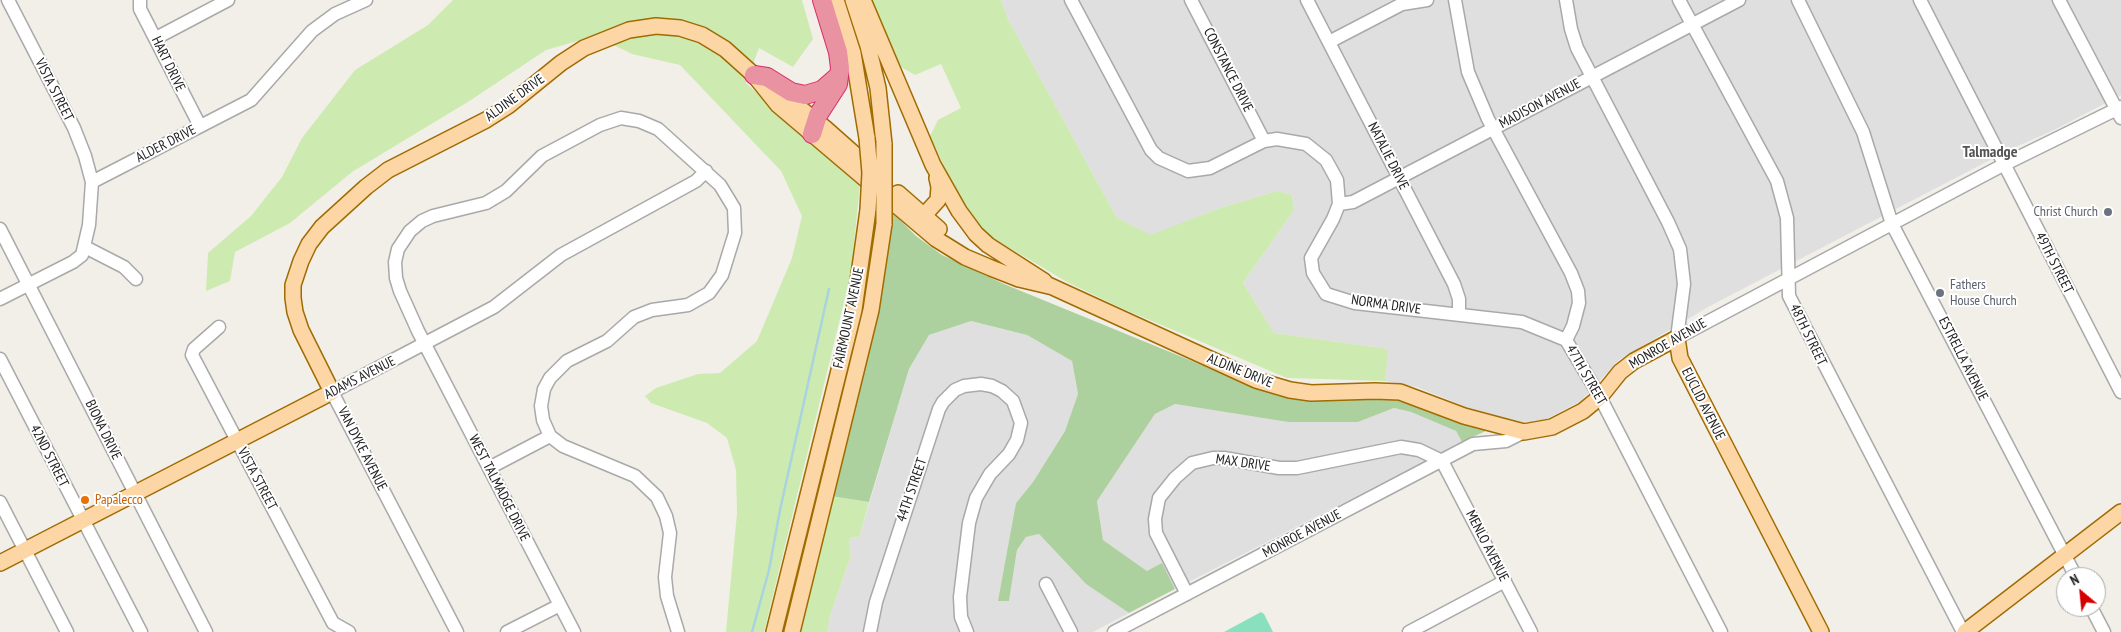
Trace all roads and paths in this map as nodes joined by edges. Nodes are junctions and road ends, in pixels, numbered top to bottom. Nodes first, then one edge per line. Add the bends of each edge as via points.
1 (8, 0) edge
2 (140, 0) edge
3 (228, 0) edge
4 (366, 0) edge
5 (822, 0) edge
6 (836, 0) edge
7 (853, 0) edge
8 (863, 0) edge
9 (1071, 0) edge
10 (1192, 0) edge
11 (1307, 0) edge
12 (1427, 0) edge
13 (1456, 0) edge
14 (1566, 0) edge
15 (1679, 0) edge
16 (1740, 0) edge
17 (1798, 0) edge
18 (1920, 0) edge
19 (2059, 0) edge
20 (1692, 25) junction
21 (156, 38) junction
22 (1329, 42) junction
23 (754, 75) junction
24 (838, 76) junction
25 (1592, 77) junction
26 (2120, 111) edge
27 (200, 126) junction
28 (814, 127) junction
29 (1493, 129) junction
30 (1264, 141) junction
31 (933, 165) junction
32 (2003, 165) junction
33 (706, 171) junction
34 (1400, 178) junction
35 (92, 182) junction
36 (1339, 204) junction
37 (920, 220) junction
38 (1892, 224) junction
39 (0, 229) edge
40 (85, 247) junction
41 (300, 261) joint
42 (1789, 278) junction
43 (136, 279) dead end
44 (28, 284) junction
45 (1053, 288) junction
46 (0, 299) edge
47 (1460, 315) junction
48 (220, 327) dead end
49 (1678, 338) junction
50 (1566, 340) junction
51 (425, 344) junction
52 (0, 359) edge
53 (332, 392) junction
54 (2121, 392) edge
55 (1600, 397) junction
56 (1524, 432) junction
57 (550, 436) junction
58 (237, 441) junction
59 (1442, 460) junction
60 (489, 468) junction
61 (134, 494) junction
62 (0, 502) edge
63 (2121, 512) edge
64 (83, 520) junction
65 (25, 550) junction
66 (2065, 556) junction
67 (0, 564) edge
68 (2071, 567) edge
69 (1505, 581) junction
70 (1046, 584) dead end
71 (1188, 594) junction
72 (560, 605) junction
73 (2096, 617) edge
74 (67, 632) edge
75 (141, 632) edge
76 (206, 632) edge
77 (348, 632) edge
78 (457, 632) edge
79 (507, 632) edge
80 (574, 632) edge
81 (678, 632) edge
82 (774, 632) edge
83 (792, 632) edge
84 (870, 632) edge
85 (968, 632) edge
86 (1071, 632) edge
87 (1114, 632) edge
88 (1409, 632) edge
89 (1531, 632) edge
90 (1721, 632) edge
91 (1821, 632) edge
92 (1964, 632) edge
93 (2104, 632) edge

1 - 35 street, VISTA STREET via 74,128
2 - 21 street, HART DRIVE via 140,9
3 - 21 street
4 - 27 street, ALDER DRIVE via 334,14 312,31 251,100
5 - 24 highway via 838,52
6 - 82 main road, FAIRMOUNT AVENUE, bridge via 854,53 862,97 870,172 868,210 854,310
7 - 83 main road, FAIRMOUNT AVENUE, bridge via 878,88 884,144 884,224 871,310
8 - 31 main road
9 - 30 street via 1151,150 1159,158 1188,171 1210,168
10 - 30 street, CONSTANCE DRIVE
11 - 22 street, NATALIE DRIVE
12 - 22 street via 1402,4
13 - 29 street, 47TH STREET via 1468,72
14 - 25 street, EUCLID AVENUE via 1570,29
15 - 20 street, 48TH STREET
16 - 20 street, MADISON AVENUE
17 - 38 street, ESTRELLA AVENUE via 1863,132
18 - 32 street, 49TH STREET
19 - 26 street
20 - 25 street, MADISON AVENUE
20 - 42 street, 48TH STREET via 1777,181 1787,218
21 - 27 street, HART DRIVE
22 - 34 street, NATALIE DRIVE
23 - 24 highway via 767,77 791,92 805,95 822,90
23 - 28 main road, ALDINE DRIVE via 779,91
23 - 41 main road, ALDINE DRIVE via 725,49 702,35 680,28 656,26 607,37 561,63 486,120 388,170 322,227
24 - 28 highway via 836,89
25 - 29 street, MADISON AVENUE
25 - 49 street, EUCLID AVENUE via 1680,249 1684,284
26 - 32 street, MONROE AVENUE
27 - 35 street, ALDER DRIVE
28 - 37 main road, ALDINE DRIVE
29 - 34 street, MADISON AVENUE
29 - 50 street, 47TH STREET via 1571,272 1578,291 1579,303
30 - 36 street via 1278,139 1306,144 1326,160 1337,180
31 - 37 main road via 939,194 935,205
31 - 45 main road via 976,234
32 - 38 street, MONROE AVENUE
32 - 54 street, 49TH STREET
33 - 51 street, ADAMS AVENUE via 696,181 561,255 494,307
33 - 51 street, WEST TALMADGE DRIVE via 658,129 622,118 600,125 542,156 506,191 486,203 422,221 398,249 395,262 400,291
33 - 57 street, WEST TALMADGE DRIVE via 729,197 735,220 735,233 722,275 700,300 634,317 607,341 558,368 544,389 541,406
34 - 36 street, MADISON AVENUE via 1353,202
34 - 47 street, NATALIE DRIVE via 1454,284
35 - 40 street
36 - 47 street, NORMA DRIVE via 1311,258 1313,273 1326,294 1355,303
37 - 45 main road, ALDINE DRIVE via 965,257 1019,279
38 - 42 street, MONROE AVENUE
38 - 66 street, ESTRELLA AVENUE
39 - 44 street, BIONA DRIVE
40 - 43 street via 124,267
40 - 44 street via 73,262
41 - 53 main road, VAN DYKE AVENUE via 293,285 295,312
42 - 49 street, MONROE AVENUE
42 - 92 street, 48TH STREET via 1789,296 1802,324
44 - 46 street
44 - 61 street, BIONA DRIVE
45 - 56 main road, ALDINE DRIVE via 1256,380 1312,393 1400,392 1464,416
47 - 50 street, NORMA DRIVE via 1522,322
48 - 58 street, VISTA STREET via 194,349 192,355
49 - 55 main road, MONROE AVENUE via 1634,361 1620,372
49 - 91 main road, EUCLID AVENUE via 1680,358
50 - 55 street, 47TH STREET
51 - 53 street, ADAMS AVENUE
51 - 60 street, WEST TALMADGE DRIVE
52 - 64 street, 42ND STREET
53 - 58 main road, ADAMS AVENUE
53 - 78 street, VAN DYKE AVENUE
55 - 56 main road, MONROE AVENUE via 1583,411 1552,427
55 - 90 street, 47TH STREET
56 - 59 street, MONROE AVENUE via 1506,441 1473,444
57 - 60 street
57 - 81 street via 573,452 635,476 657,497 670,533 665,577
58 - 61 main road, ADAMS AVENUE
58 - 77 street, VISTA STREET via 334,623
59 - 69 street, MENLO AVENUE
59 - 71 street, MONROE AVENUE
59 - 71 street, MAX DRIVE via 1420,450 1402,447 1297,468 1224,458 1192,463 1158,498 1155,518 1156,533
60 - 72 street, WEST TALMADGE DRIVE
61 - 64 main road, ADAMS AVENUE
61 - 76 street, BIONA DRIVE
62 - 65 street
63 - 66 main road
64 - 65 main road, ADAMS AVENUE
64 - 75 street, 42ND STREET
65 - 67 main road, ADAMS AVENUE
65 - 74 street
66 - 68 street, ESTRELLA AVENUE
66 - 92 main road
69 - 88 street
69 - 89 street, MENLO AVENUE
70 - 86 street
71 - 87 street, MONROE AVENUE
72 - 79 street
72 - 80 street, WEST TALMADGE DRIVE
73 - 93 street
84 - 85 street, 44TH STREET via 898,531 943,402 964,386 992,386 1013,401 1021,423 1009,454 990,474 976,498 969,523 960,598

